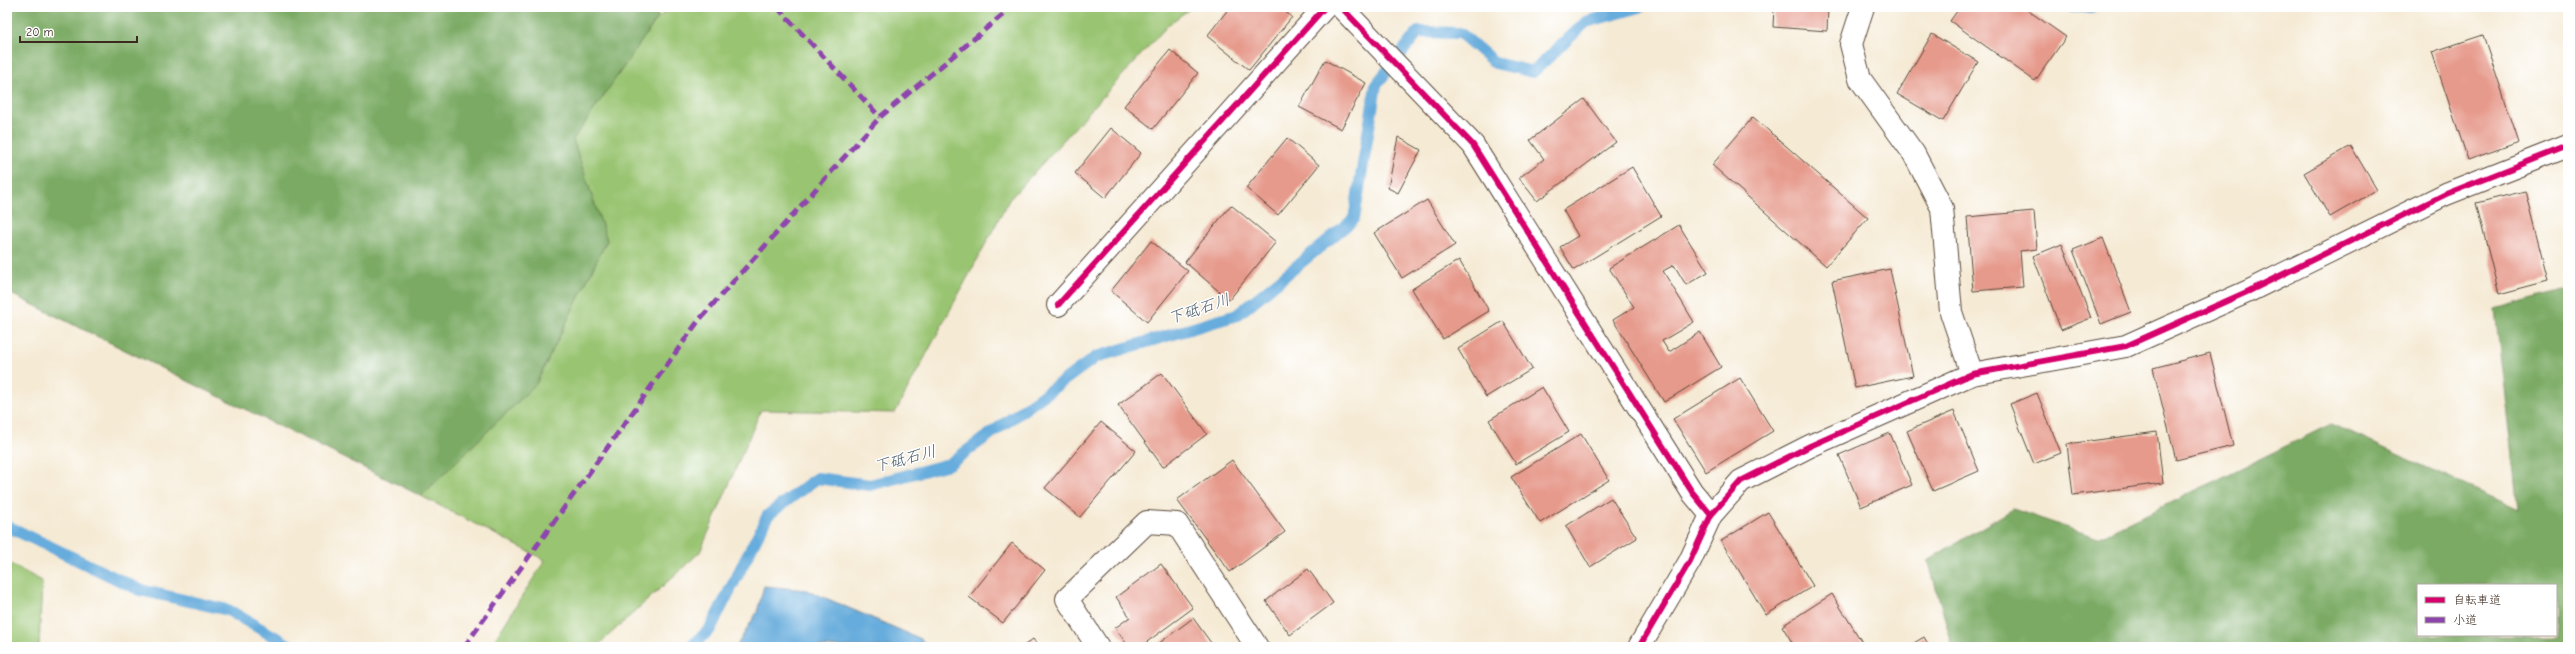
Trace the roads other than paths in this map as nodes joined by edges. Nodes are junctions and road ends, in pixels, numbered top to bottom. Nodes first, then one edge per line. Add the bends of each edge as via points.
1 (1325, 7) edge
2 (1341, 7) edge
3 (1863, 7) edge
4 (2568, 146) edge
5 (1058, 306) dead end
6 (1972, 374) junction
7 (1711, 515) junction
8 (1098, 647) edge
9 (1257, 647) edge
10 (1639, 647) edge

1 - 5 street
2 - 7 street via 1404,76 1473,145 1692,492
3 - 6 street via 1851,44 1860,80 1914,154 1942,208 1951,312
4 - 6 street via 2446,194 2249,291 2126,346
6 - 7 street via 1810,446 1741,481
7 - 10 street via 1690,561
8 - 9 street via 1068,599 1147,522 1177,524

